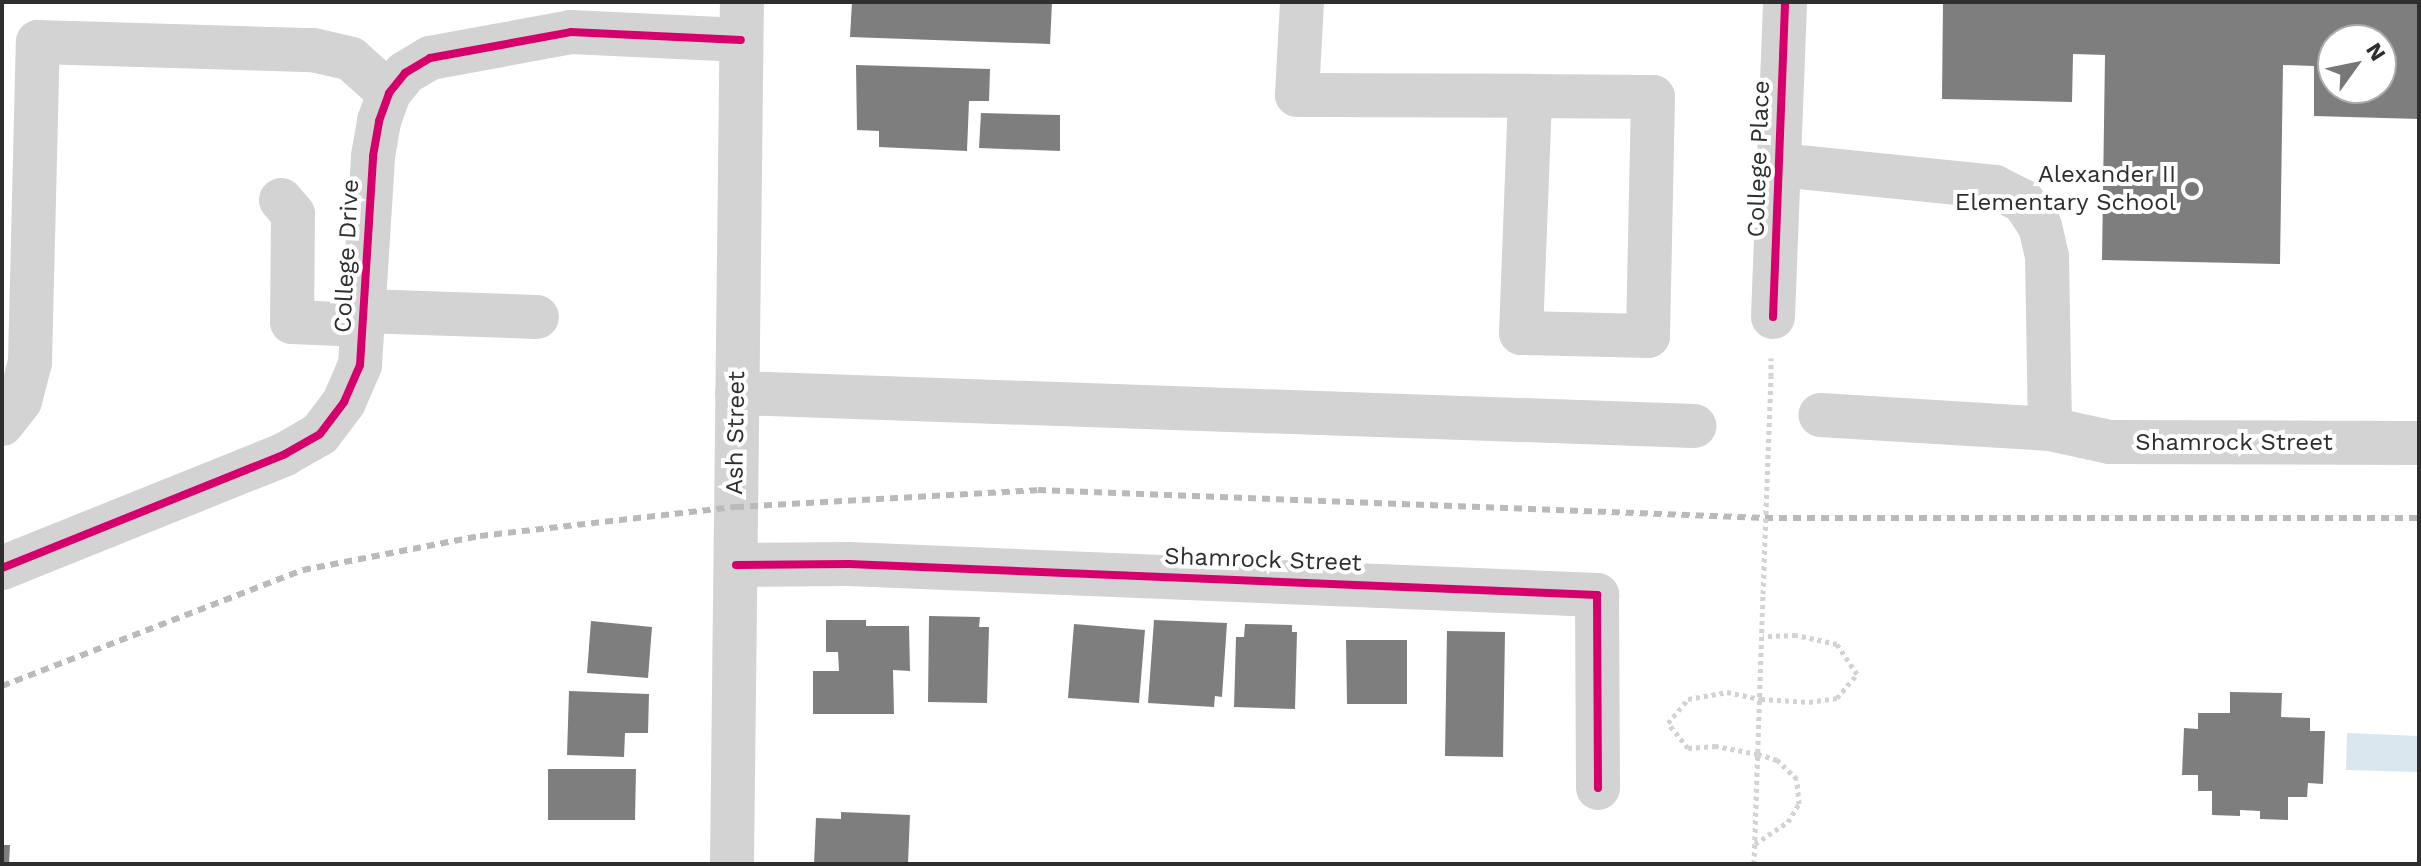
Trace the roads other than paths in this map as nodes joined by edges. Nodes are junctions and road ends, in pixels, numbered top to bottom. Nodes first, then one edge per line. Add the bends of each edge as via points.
1 (1302, 2) edge
2 (1785, 2) edge
3 (741, 21) edge
4 (389, 93) junction
5 (1530, 96) junction
6 (1779, 165) junction
7 (281, 200) dead end
8 (537, 317) dead end
9 (1773, 317) dead end
10 (365, 318) junction
11 (737, 393) junction
12 (1820, 415) dead end
13 (2, 424) edge
14 (1694, 426) dead end
15 (2050, 429) junction
16 (2419, 443) edge
17 (736, 565) junction
18 (2, 568) edge
19 (1598, 788) dead end
20 (732, 864) edge

1 - 5 street via 1297,95
2 - 6 street, College Place
3 - 4 street, College Drive via 571,32 430,58 405,73
3 - 11 street, Ash Street
4 - 10 street, College Drive via 373,156
4 - 13 street via 351,59 313,50 38,42 30,362 20,401
5 - 5 street via 1653,97 1648,336 1521,333
6 - 9 street, College Place
6 - 15 street via 1995,187 2023,201 2040,226 2047,257
7 - 10 street via 293,214 292,322
8 - 10 street
10 - 18 street, College Drive via 360,365 344,402 320,434 285,454
11 - 14 street
11 - 17 street, Ash Street
12 - 15 street, Shamrock Street
15 - 16 street, Shamrock Street via 2110,442
17 - 19 street, Shamrock Street via 849,564 1597,595
17 - 20 street, Ash Street

